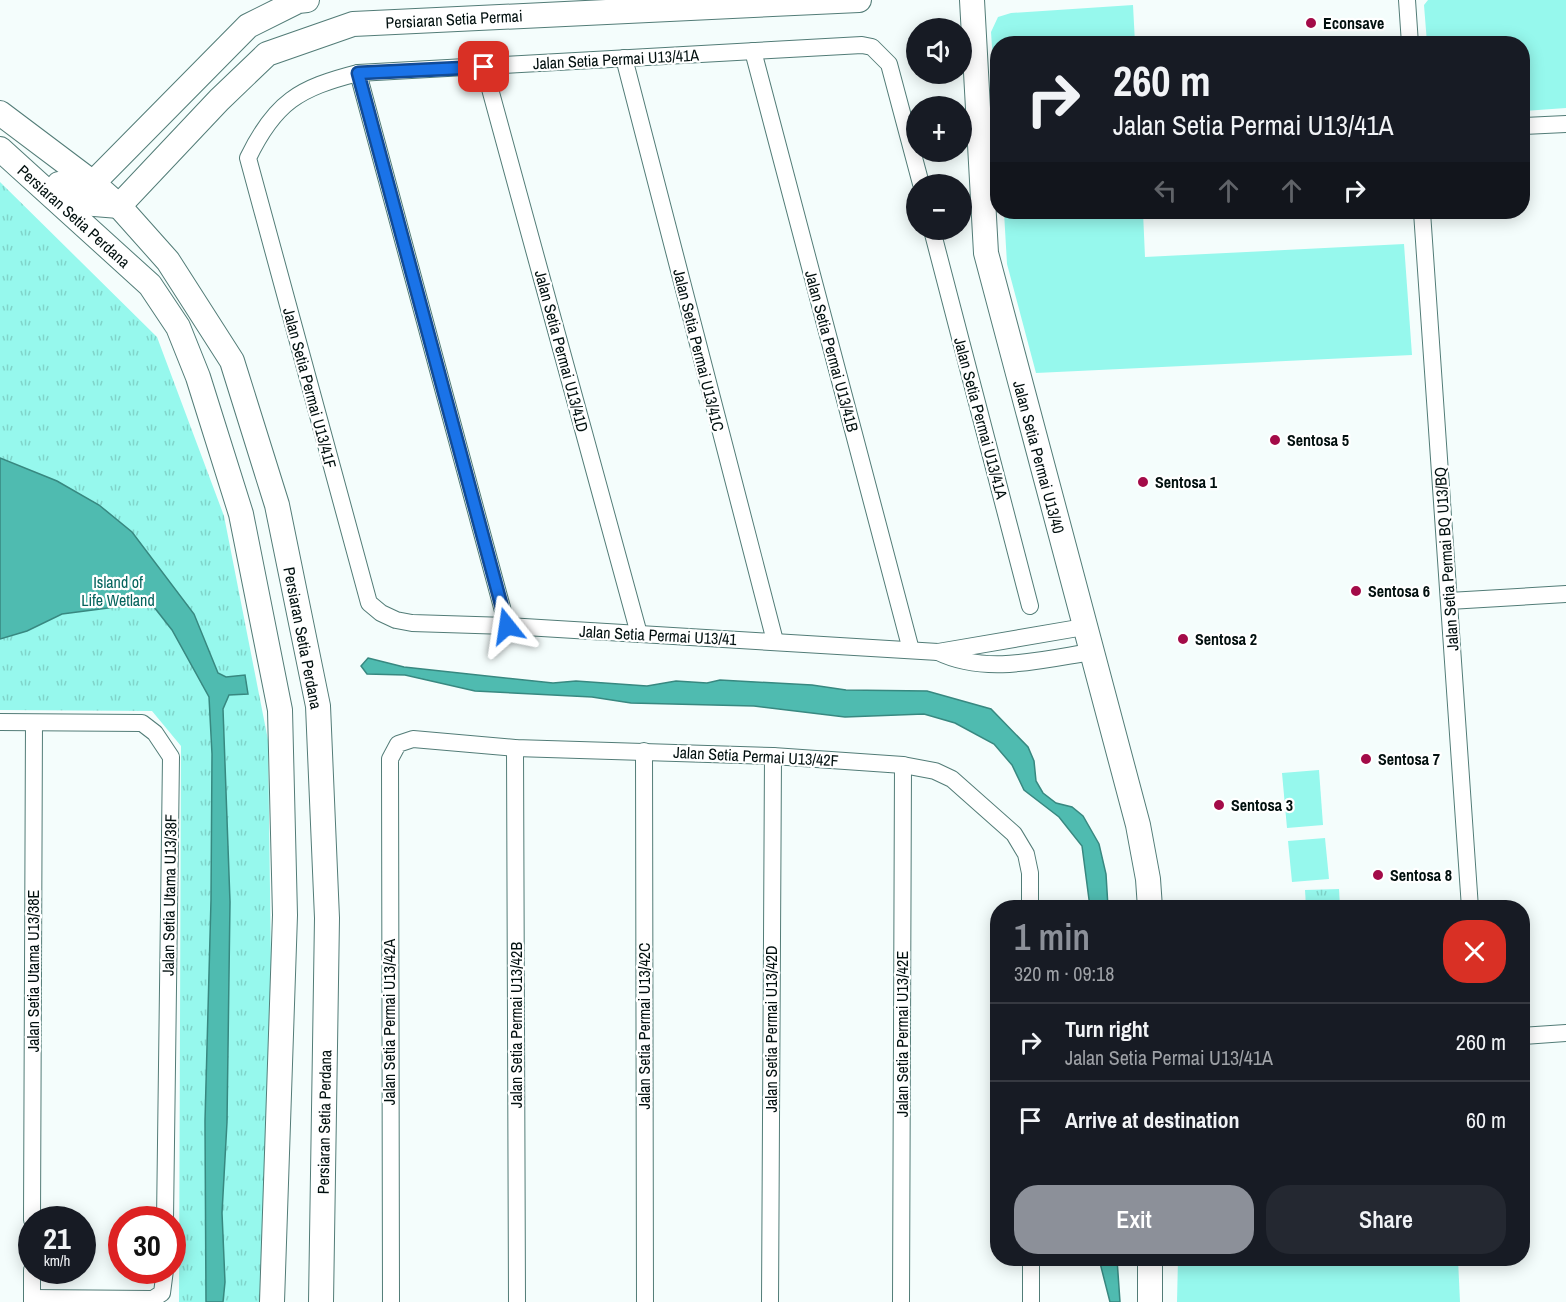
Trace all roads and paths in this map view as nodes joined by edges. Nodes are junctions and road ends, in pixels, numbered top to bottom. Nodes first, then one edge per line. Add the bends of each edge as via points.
1 (307, 0) edge
2 (859, 0) edge
3 (972, 0) edge
4 (1407, 0) edge
5 (1409, 36) edge
6 (753, 51) junction
7 (624, 58) junction
8 (484, 67) junction
9 (358, 73) junction
10 (0, 112) edge
11 (1566, 124) edge
12 (1530, 126) edge
13 (0, 148) edge
14 (248, 158) joint
15 (918, 174) edge
16 (93, 183) junction
17 (109, 206) junction
18 (1422, 219) edge
19 (935, 240) edge
20 (150, 285) junction
21 (1566, 594) edge
22 (1449, 601) junction
23 (1030, 606) dead end
24 (381, 613) joint
25 (507, 626) junction
26 (1084, 627) junction
27 (639, 634) junction
28 (775, 641) junction
29 (911, 650) junction
30 (938, 652) junction
31 (1090, 652) junction
32 (0, 722) edge
33 (34, 723) junction
34 (398, 744) joint
35 (515, 748) junction
36 (644, 751) junction
37 (773, 756) junction
38 (903, 765) junction
39 (1030, 900) edge
40 (1149, 900) edge
41 (1469, 900) edge
42 (1566, 1033) edge
43 (1530, 1035) edge
44 (32, 1206) edge
45 (165, 1206) edge
46 (1030, 1266) edge
47 (1150, 1266) edge
48 (32, 1284) edge
49 (163, 1284) edge
50 (32, 1300) edge
51 (272, 1302) edge
52 (321, 1302) edge
53 (391, 1302) edge
54 (517, 1302) edge
55 (645, 1302) edge
56 (770, 1302) edge
57 (901, 1302) edge
58 (1031, 1302) edge
59 (1149, 1302) edge

1 - 16 main road via 248,26
2 - 17 main road, Persiaran Setia Permai via 353,24 267,54
3 - 26 main road, Jalan Setia Permai U13/40 via 986,253
4 - 5 street
6 - 7 street, Jalan Setia Permai U13/41A
6 - 15 street, Jalan Setia Permai U13/41A via 862,45 882,54 889,64
6 - 29 street, Jalan Setia Permai U13/41B
7 - 8 street, Jalan Setia Permai U13/41A
7 - 28 street, Jalan Setia Permai U13/41C
8 - 9 street, Jalan Setia Permai U13/41A
8 - 27 street, Jalan Setia Permai U13/41D
9 - 14 street, Jalan Setia Permai U13/41A via 304,90 282,107 259,135
9 - 25 street
10 - 16 main road, Persiaran Setia Perdana
11 - 12 street
13 - 17 main road via 41,169 82,202
13 - 20 main road, Persiaran Setia Perdana
14 - 24 street, Jalan Setia Permai U13/41F via 369,603
16 - 17 main road, Persiaran Setia Perdana
17 - 20 main road via 106,221 135,257
17 - 52 main road, Persiaran Setia Perdana via 168,261 232,361 277,505 318,706 327,918
18 - 22 street, Jalan Setia Permai BQ U13/BQ
19 - 23 street, Jalan Setia Permai U13/41A
20 - 51 main road, Persiaran Setia Perdana via 178,327 198,377 241,514 280,710 285,915
21 - 22 street
22 - 41 street, Jalan Setia Permai BQ U13/BQ
24 - 25 street, Jalan Setia Permai U13/41 via 412,623
25 - 27 street, Jalan Setia Permai U13/41
26 - 30 street, Jalan Setia Permai U13/41
26 - 31 main road, Jalan Setia Permai U13/40
27 - 28 street, Jalan Setia Permai U13/41
28 - 29 street, Jalan Setia Permai U13/41
29 - 30 street, Jalan Setia Permai U13/41
30 - 31 street, Jalan Setia Permai U13/41 via 954,660 1015,665
31 - 40 main road, Jalan Setia Permai U13/40 via 1138,825
32 - 33 street, Jalan Setia Utama U13/38F
33 - 44 street, Jalan Setia Utama U13/38E
33 - 45 street, Jalan Setia Utama U13/38F via 142,723 155,733 171,757
34 - 35 street, Jalan Setia Permai U13/42F via 413,739
34 - 53 street, Jalan Setia Permai U13/42A via 390,759
35 - 36 street, Jalan Setia Permai U13/42F
35 - 54 street, Jalan Setia Permai U13/42B
36 - 37 street, Jalan Setia Permai U13/42F
36 - 55 street, Jalan Setia Permai U13/42C
37 - 38 street, Jalan Setia Permai U13/42F
37 - 56 street, Jalan Setia Permai U13/42D
38 - 39 street, Jalan Setia Permai U13/42F via 935,771 952,779 1014,834 1026,854
38 - 57 street, Jalan Setia Permai U13/42E
42 - 43 street
46 - 58 street
47 - 59 main road
48 - 50 street
49 - 50 street via 162,1293 153,1299

